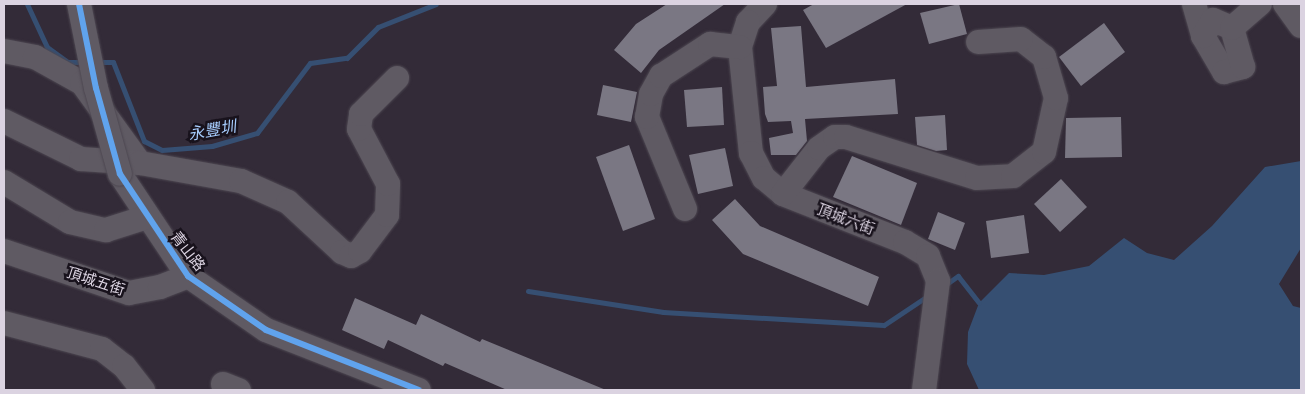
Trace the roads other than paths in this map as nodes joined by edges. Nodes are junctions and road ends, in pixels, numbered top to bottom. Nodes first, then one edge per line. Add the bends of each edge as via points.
1 (78, 4) edge
2 (765, 4) edge
3 (1194, 4) edge
4 (1260, 4) edge
5 (1285, 4) edge
6 (1301, 26) edge
7 (1232, 28) junction
8 (1203, 36) junction
9 (978, 42) dead end
10 (740, 47) junction
11 (4, 51) edge
12 (397, 78) dead end
13 (4, 121) edge
14 (130, 168) junction
15 (4, 182) edge
16 (784, 194) junction
17 (685, 209) dead end
18 (147, 217) junction
19 (4, 251) edge
20 (188, 276) junction
21 (4, 323) edge
22 (143, 390) edge
23 (419, 390) edge
24 (924, 390) edge

1 - 14 street, 青山路, bridge via 96,88
2 - 10 street via 748,22
3 - 8 street
4 - 7 street
5 - 6 street
7 - 8 street via 1213,20
7 - 8 street via 1243,68 1224,72
9 - 16 street via 1021,39 1044,57 1056,98 1044,152 1013,176 977,178 846,137 834,137 820,148
10 - 16 street, 頂城六街 via 751,153 764,178
10 - 17 street via 710,44 661,76 650,94 647,117
11 - 14 street via 35,57 82,83
12 - 14 street via 361,114 359,129 388,184 387,215 360,251 351,256 342,252 288,202 264,190 241,181
13 - 14 street via 82,159
14 - 18 street, 青山路
15 - 18 street via 70,222 106,230
16 - 24 street, 頂城六街 via 905,242 928,256 938,281
18 - 20 street, 青山路
19 - 20 street, 頂城五街 via 129,293 160,287
20 - 23 street, 青山路 via 266,330
21 - 22 street via 102,349 124,366

